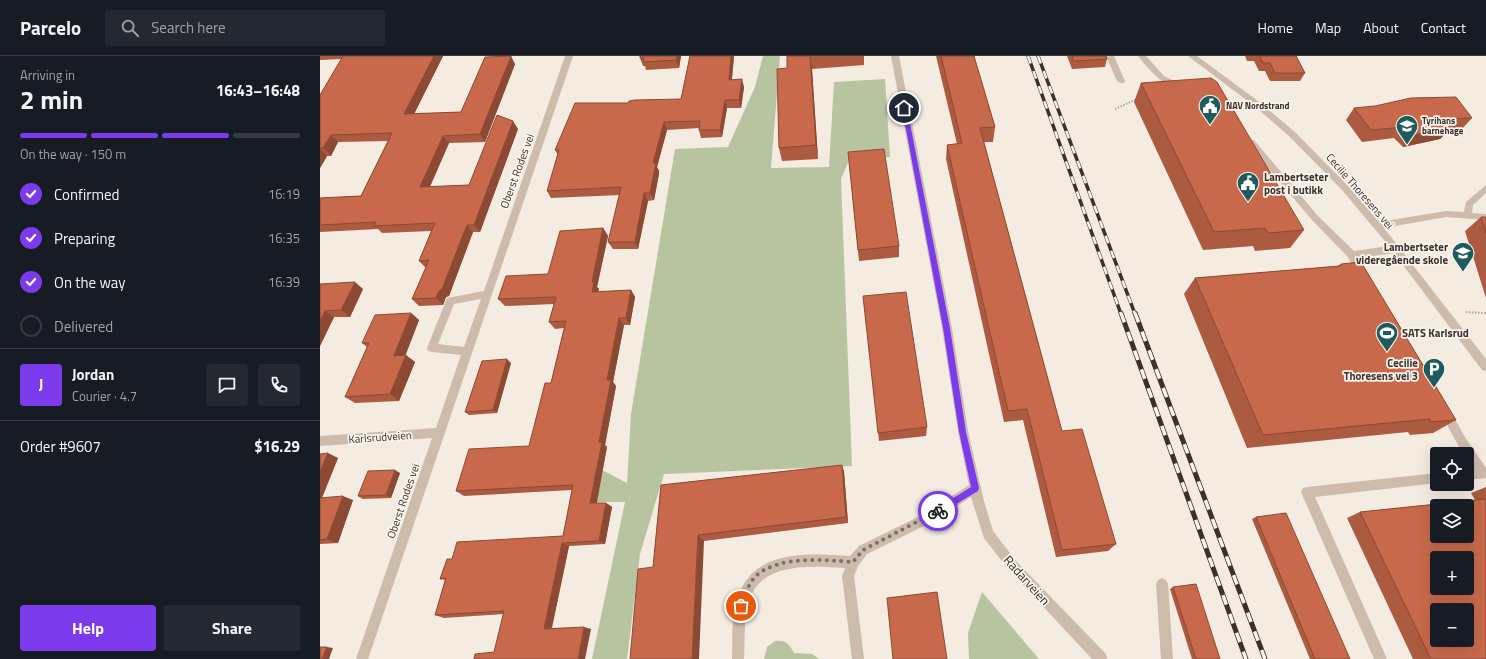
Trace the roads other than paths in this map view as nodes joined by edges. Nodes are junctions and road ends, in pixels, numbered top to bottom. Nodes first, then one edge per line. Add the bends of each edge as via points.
1 (569, 56) edge
2 (895, 56) edge
3 (1110, 56) edge
4 (1142, 56) edge
5 (1192, 56) edge
6 (1121, 81) dead end
7 (1185, 88) edge
8 (1247, 136) edge
9 (1486, 188) edge
10 (1468, 214) junction
11 (1486, 217) edge
12 (1377, 226) junction
13 (1395, 249) junction
14 (1352, 255) junction
15 (1366, 284) edge
16 (487, 294) junction
17 (467, 351) junction
18 (1486, 367) edge
19 (1439, 401) edge
20 (439, 433) junction
21 (320, 441) edge
22 (1484, 473) edge
23 (1474, 474) edge
24 (1430, 479) edge
25 (975, 488) junction
26 (853, 562) junction
27 (1162, 584) dead end
28 (362, 659) edge
29 (738, 659) edge
30 (858, 659) edge
31 (1101, 659) edge
32 (1167, 659) edge
33 (1380, 659) edge

1 - 16 street, Oberst Rodes vei
2 - 25 street, Radarveien
3 - 6 street
4 - 7 street via 1153,72 1164,80
5 - 12 street, Cecilie Thoresens vei via 1262,108 1292,134 1328,169
8 - 14 street via 1254,148 1315,218
9 - 10 street via 1469,204
10 - 11 street
10 - 12 street via 1446,214
12 - 13 street, Cecilie Thoresens vei
13 - 14 street
13 - 18 street, Cecilie Thoresens vei
14 - 15 street
16 - 17 street, Oberst Rodes vei
16 - 17 street via 450,300 432,348
17 - 20 street, Oberst Rodes vei
19 - 22 street via 1461,441
20 - 21 street, Karlsrudveien
20 - 28 street, Oberst Rodes vei
22 - 23 street
24 - 33 street via 1308,492
25 - 26 street via 930,517 863,550
25 - 31 street, Radarveien via 988,534 1012,565
26 - 29 street via 796,561 772,566 757,575 747,588 741,606
26 - 30 street via 848,576
27 - 32 street

